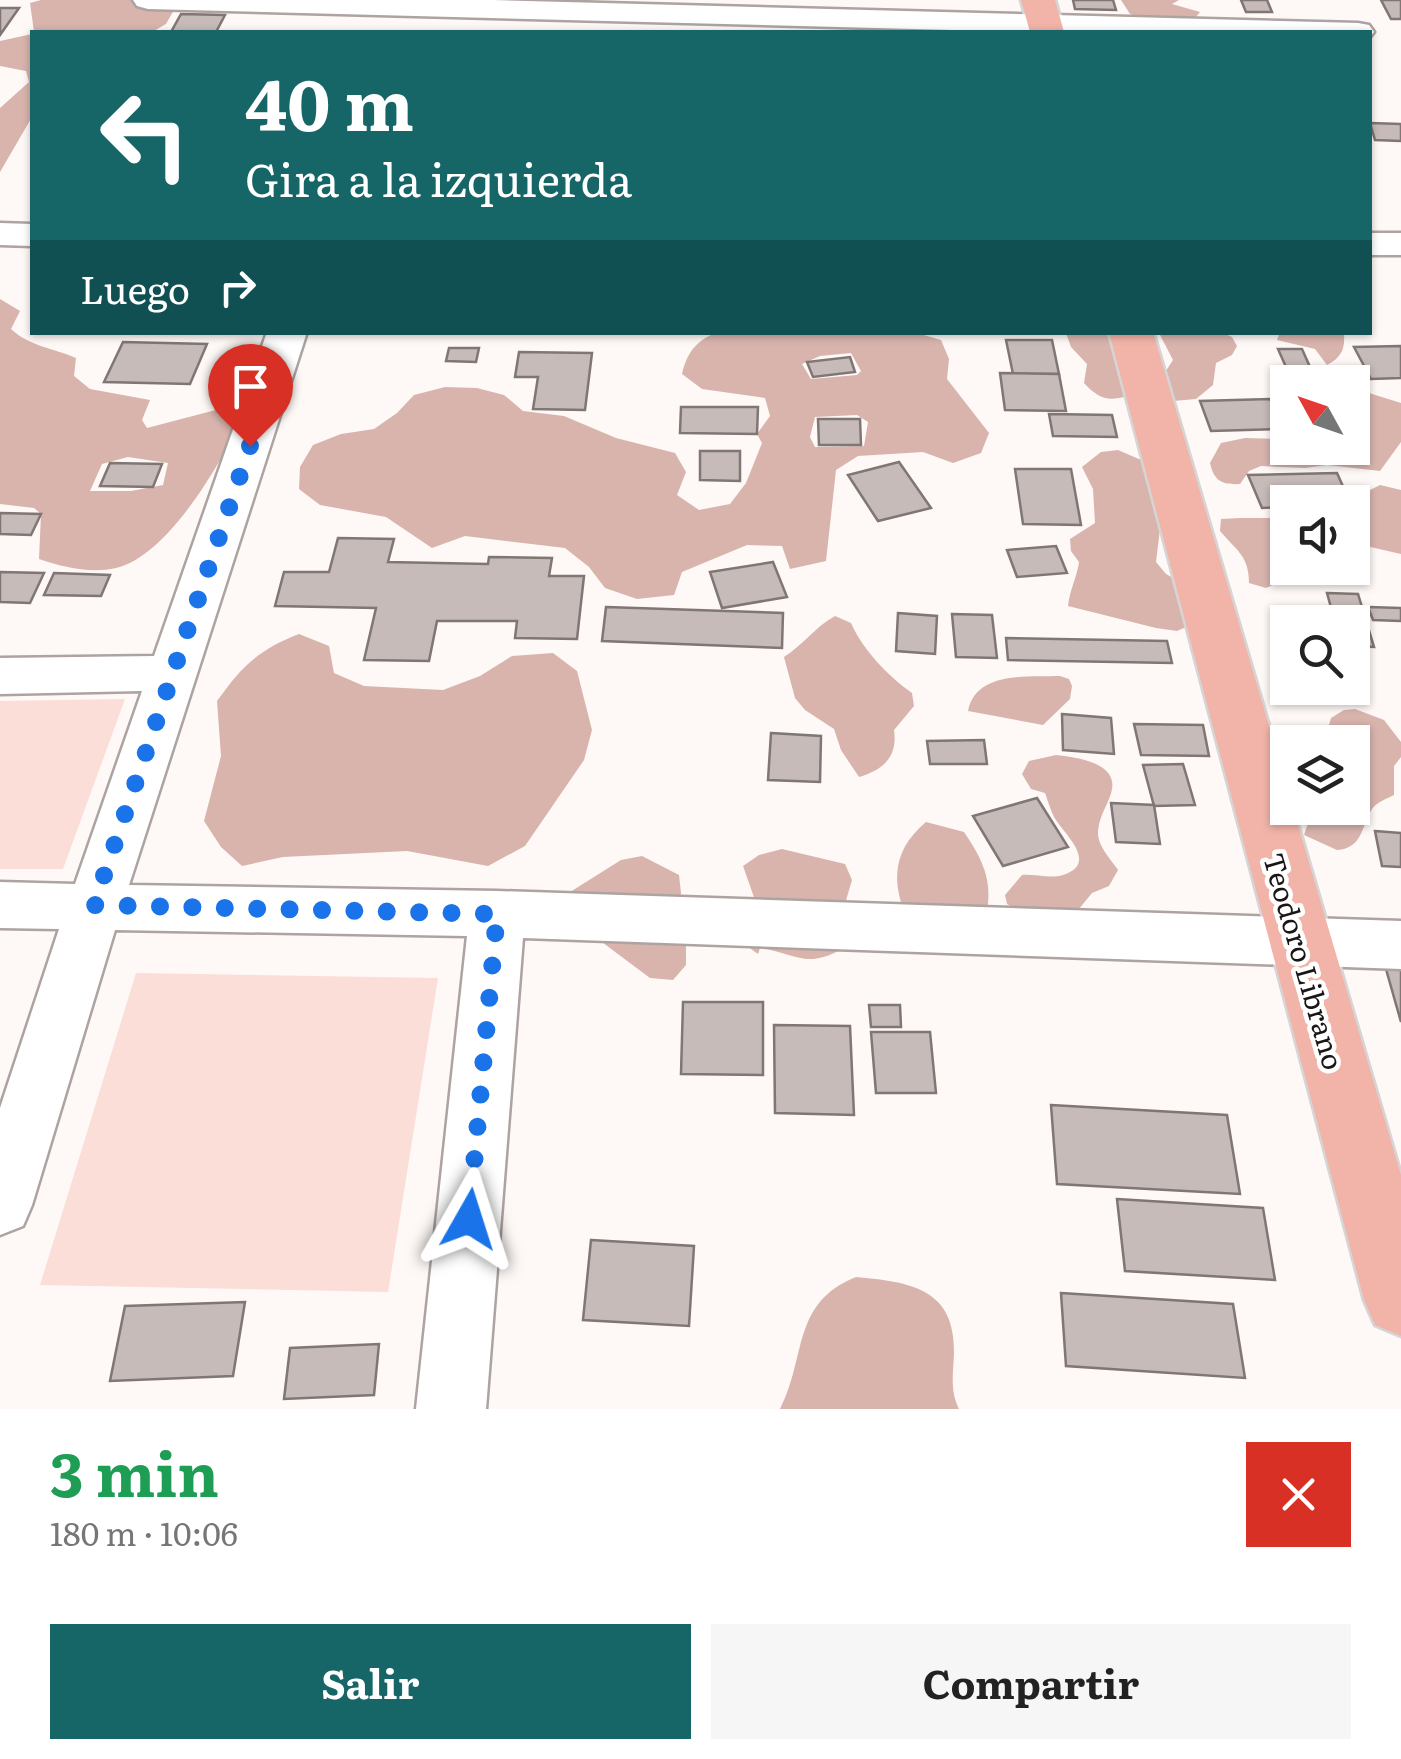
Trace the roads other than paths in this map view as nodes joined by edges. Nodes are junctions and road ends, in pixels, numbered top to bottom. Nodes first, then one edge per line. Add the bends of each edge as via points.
1 (148, 0) edge
2 (404, 14) edge
3 (1043, 19) edge
4 (1301, 30) edge
5 (0, 234) edge
6 (30, 234) edge
7 (1372, 244) edge
8 (1401, 244) edge
9 (286, 335) edge
10 (1132, 335) edge
11 (175, 673) junction
12 (0, 676) edge
13 (0, 904) edge
14 (94, 905) junction
15 (497, 914) junction
16 (1300, 943) junction
17 (1401, 944) edge
18 (0, 1205) edge
19 (1401, 1300) edge
20 (451, 1409) edge

1 - 2 street
2 - 3 street
3 - 4 street
5 - 6 street
7 - 8 street
9 - 11 street
10 - 16 main road, Teodoro Librano
11 - 12 street
11 - 14 street
13 - 14 street
14 - 15 street
14 - 18 street
15 - 16 street
15 - 20 street
16 - 17 street
16 - 19 main road, Teodoro Librano

